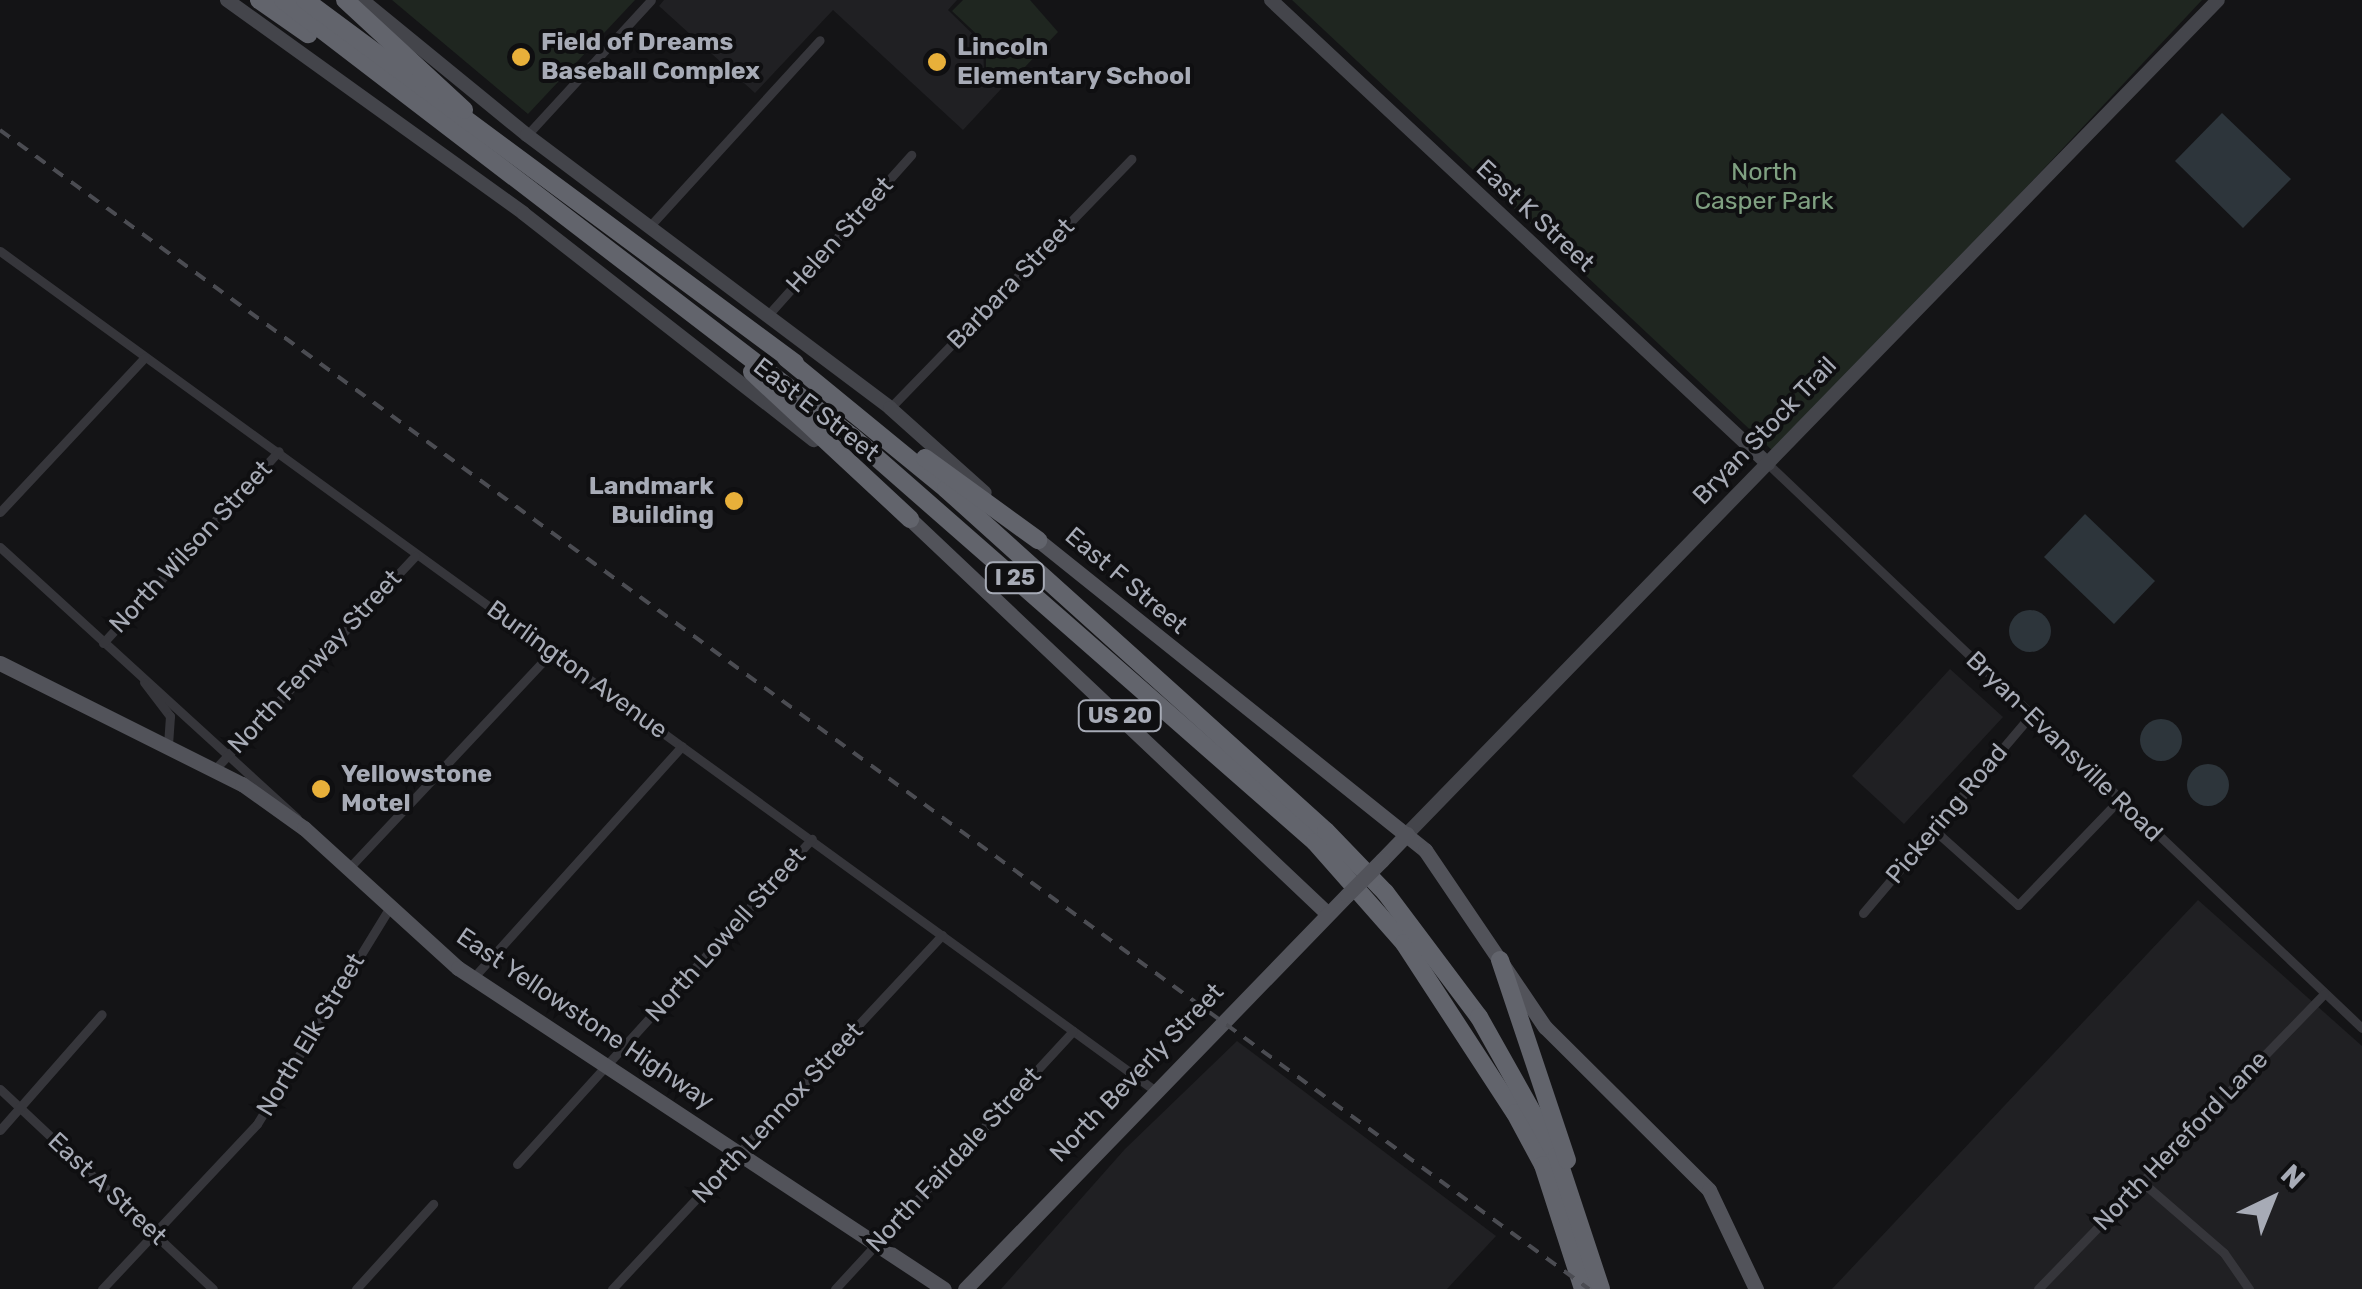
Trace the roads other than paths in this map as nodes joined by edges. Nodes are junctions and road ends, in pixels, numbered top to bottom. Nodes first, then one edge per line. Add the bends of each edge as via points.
1 (227, 0) edge
2 (259, 0) edge
3 (282, 0) edge
4 (305, 0) edge
5 (345, 0) edge
6 (362, 0) edge
7 (652, 0) edge
8 (1272, 0) edge
9 (2218, 0) edge
10 (820, 40) dead end
11 (384, 83) junction
12 (527, 135) junction
13 (911, 155) dead end
14 (1131, 158) dead end
15 (546, 184) junction
16 (649, 227) junction
17 (4, 255) edge
18 (0, 268) edge
19 (768, 315) junction
20 (706, 325) junction
21 (145, 357) junction
22 (786, 358) junction
23 (890, 408) junction
24 (278, 451) junction
25 (1768, 464) junction
26 (0, 512) edge
27 (910, 519) junction
28 (1038, 540) junction
29 (0, 547) edge
30 (415, 556) junction
31 (103, 643) junction
32 (553, 651) junction
33 (0, 663) edge
34 (136, 672) junction
35 (2031, 715) junction
36 (168, 744) junction
37 (682, 746) junction
38 (229, 753) junction
39 (216, 768) junction
40 (2120, 799) junction
41 (304, 828) junction
42 (1934, 829) junction
43 (1407, 834) junction
44 (812, 839) junction
45 (350, 868) junction
46 (1347, 895) joint
47 (390, 908) junction
48 (1863, 913) dead end
49 (1328, 914) junction
50 (942, 935) junction
51 (1500, 960) junction
52 (472, 978) junction
53 (2324, 994) junction
54 (102, 1014) dead end
55 (2362, 1028) edge
56 (1073, 1031) junction
57 (608, 1067) junction
58 (0, 1089) edge
59 (1152, 1089) junction
60 (20, 1108) junction
61 (0, 1130) edge
62 (742, 1155) junction
63 (518, 1164) dead end
64 (2142, 1182) junction
65 (433, 1204) dead end
66 (154, 1233) junction
67 (878, 1243) junction
68 (1599, 1280) edge
69 (102, 1289) edge
70 (214, 1289) edge
71 (356, 1289) edge
72 (612, 1289) edge
73 (835, 1289) edge
74 (944, 1289) edge
75 (966, 1289) edge
76 (1583, 1289) edge
77 (1756, 1289) edge
78 (2038, 1289) edge
79 (2249, 1289) edge

1 - 27 main road, East E Street via 524,213
2 - 11 highway
3 - 11 highway, I 25
4 - 15 highway, I 25
5 - 15 highway
6 - 12 main road, East F Street
7 - 12 street
8 - 25 main road, East K Street
9 - 25 main road, Bryan Stock Trail
10 - 16 street
11 - 20 highway, I 25
12 - 16 main road, East F Street
13 - 19 street, Helen Street
14 - 23 street, Barbara Street
15 - 22 highway, I 25
16 - 19 main road, East F Street
17 - 18 street
17 - 21 street, Burlington Avenue
19 - 23 main road, East F Street
20 - 27 highway, US 20
20 - 76 highway, I 25 via 946,516 1316,842 1376,904 1444,996 1543,1165
21 - 24 street, Burlington Avenue
21 - 26 street
22 - 28 highway
22 - 68 highway, I 25 via 946,489 1326,831 1385,892 1498,1050 1557,1156
23 - 28 main road, East F Street
24 - 30 street, Burlington Avenue
24 - 31 street, North Wilson Street
25 - 35 street, Bryan-Evansville Road
25 - 43 main road, Bryan Stock Trail
27 - 49 main road, East E Street / US 20
28 - 43 main road, East F Street
29 - 31 street
30 - 32 street, Burlington Avenue
30 - 38 street, North Fenway Street
31 - 34 street
32 - 37 street, Burlington Avenue
32 - 45 street
33 - 36 main road, East Yellowstone Highway
34 - 36 street via 170,716
34 - 38 street
35 - 40 street, Bryan-Evansville Road
35 - 42 street, Pickering Road
36 - 39 main road, East Yellowstone Highway
37 - 44 street, Burlington Avenue
37 - 52 street
38 - 39 street, North Fenway Street
38 - 41 street via 286,802
39 - 41 main road, East Yellowstone Highway
40 - 42 street via 2018,905
40 - 53 street, Bryan-Evansville Road
41 - 45 main road, East Yellowstone Highway
42 - 48 street, Pickering Road
43 - 46 main road, Bryan Stock Trail, bridge
43 - 51 main road, East F Street via 1470,908
44 - 50 street, Burlington Avenue
44 - 57 street, North Lowell Street
45 - 47 main road, East Yellowstone Highway
46 - 49 main road, North Beverly Street
47 - 52 main road, East Yellowstone Highway
47 - 66 street, North Elk Street via 257,1124
49 - 59 main road, North Beverly Street
50 - 56 street, Burlington Avenue via 1004,987
50 - 62 street, North Lennox Street
51 - 68 highway via 1552,1106
51 - 77 main road, East F Street via 1557,1040 1709,1190
52 - 57 main road, East Yellowstone Highway
53 - 55 street, Bryan-Evansville Road
53 - 64 street, North Hereford Lane
54 - 60 street
56 - 59 street, Burlington Avenue
56 - 67 street, North Fairdale Street
57 - 62 main road, East Yellowstone Highway
57 - 63 street, North Lowell Street
58 - 60 street, East A Street
59 - 75 main road, North Beverly Street
60 - 61 street
60 - 66 street, East A Street
62 - 67 main road, East Yellowstone Highway
62 - 72 street, North Lennox Street
64 - 78 street, North Hereford Lane
64 - 79 street via 2224,1253
65 - 71 street
66 - 69 street, North Elk Street
66 - 70 street, East A Street
67 - 73 street, North Fairdale Street
67 - 74 main road, East Yellowstone Highway

